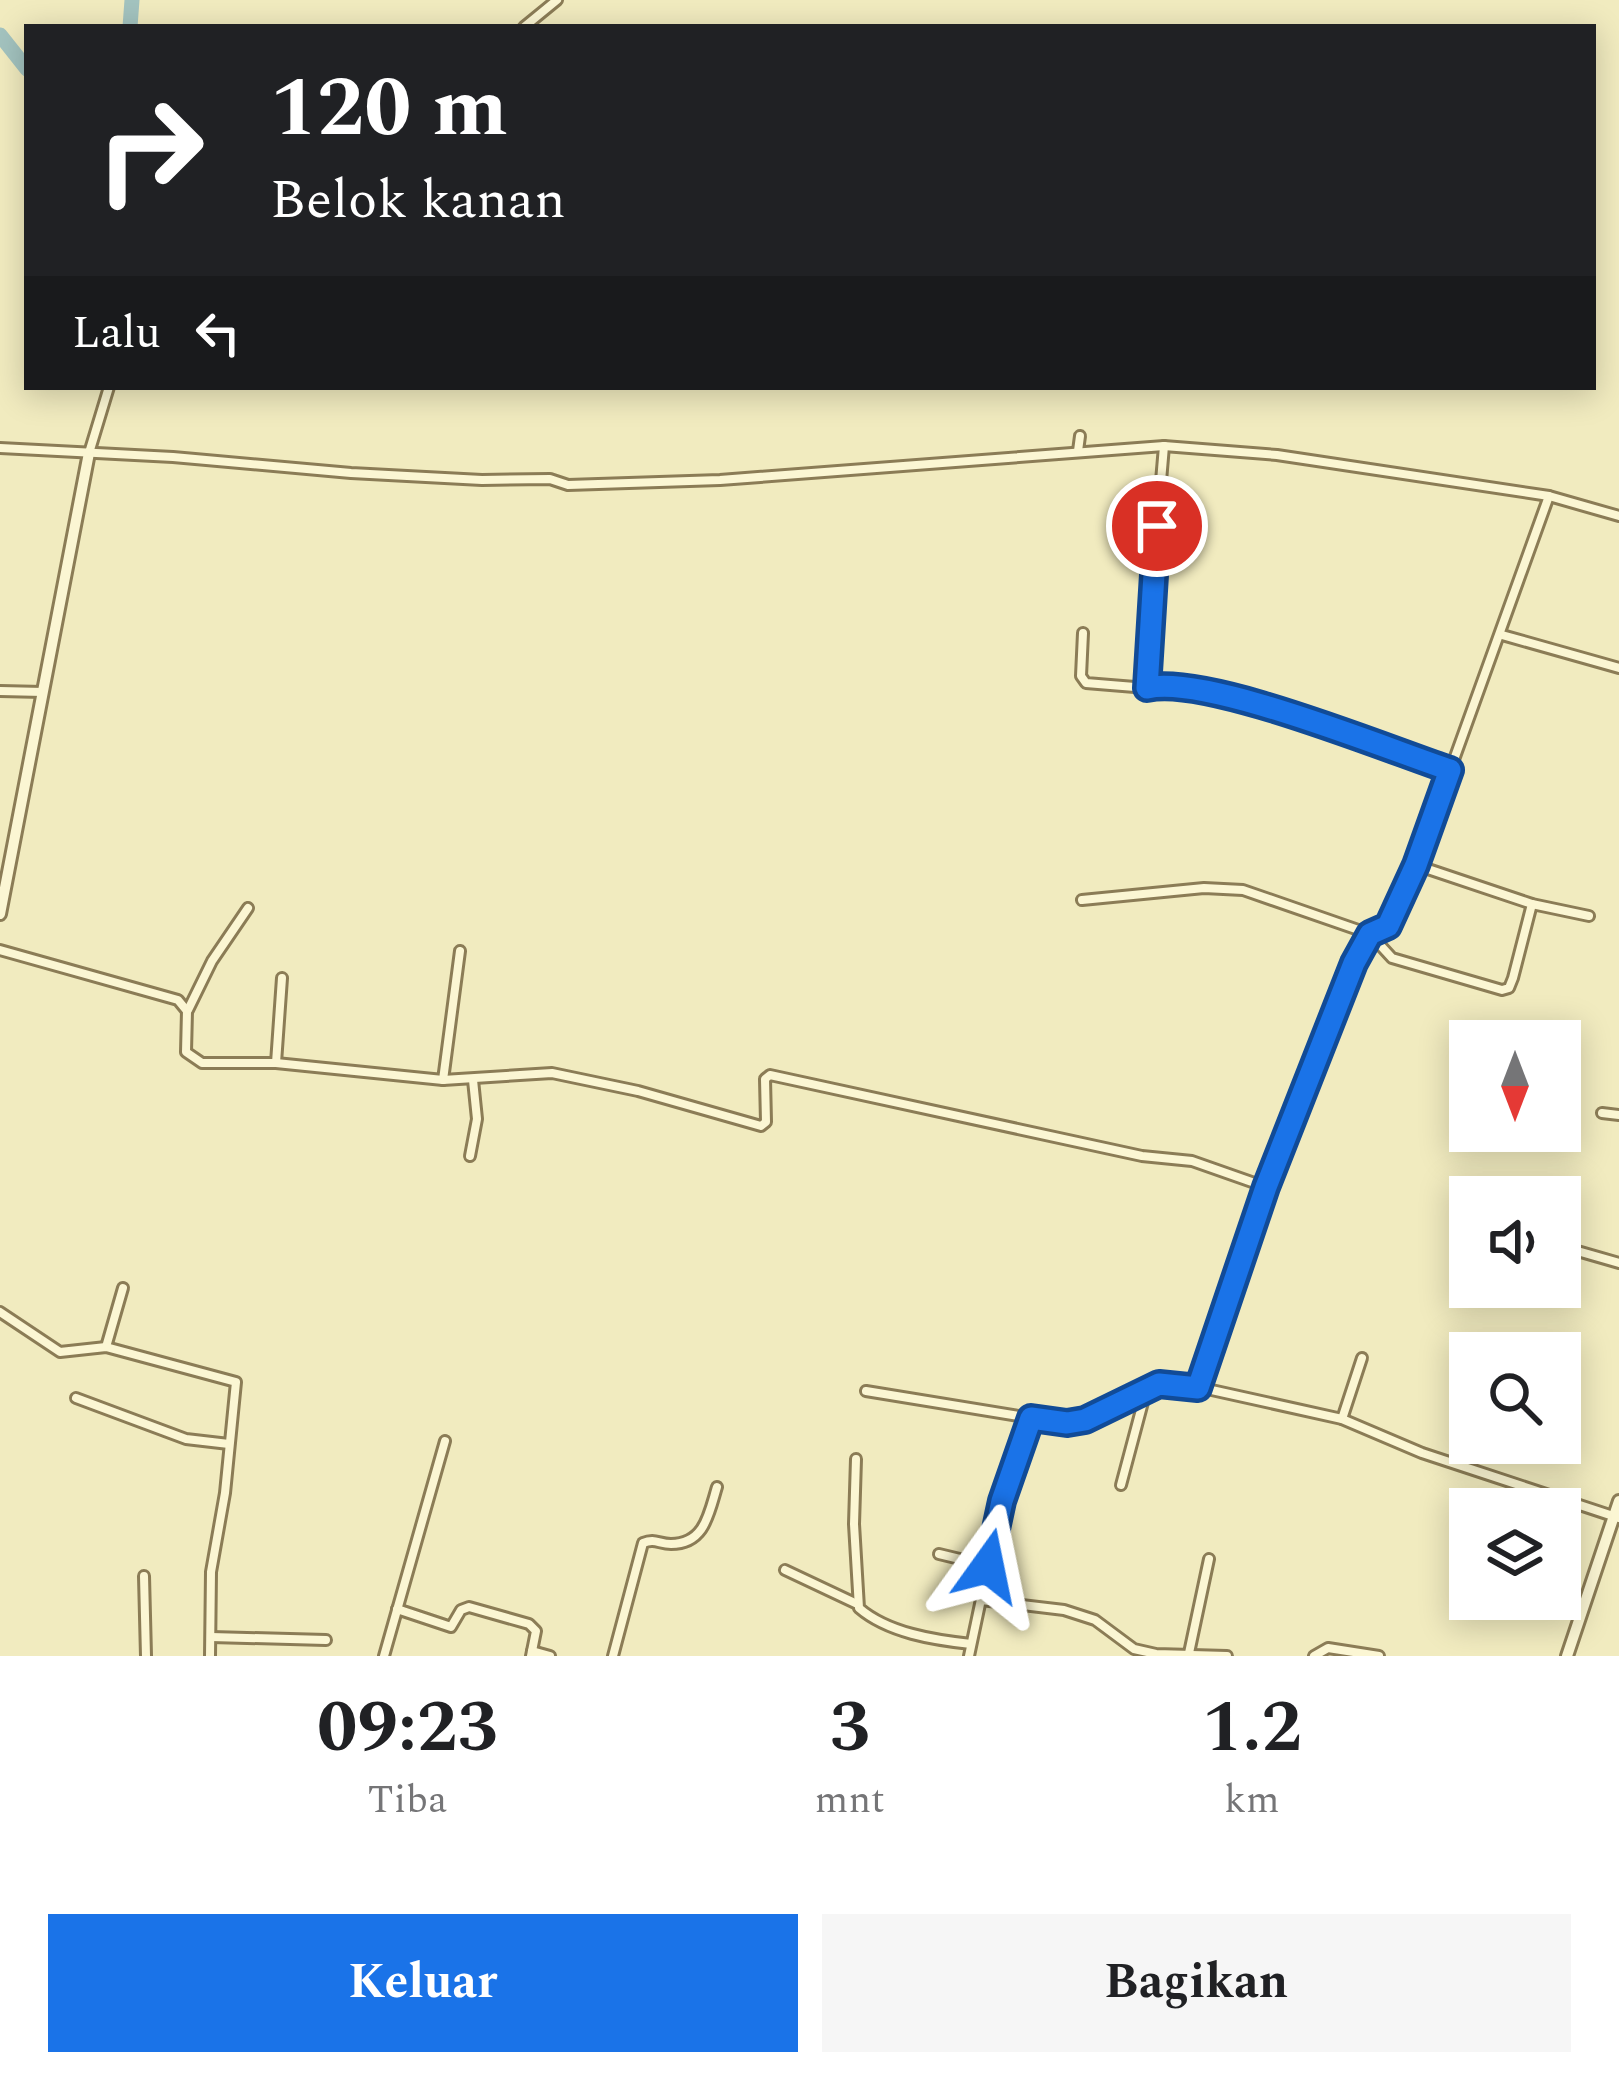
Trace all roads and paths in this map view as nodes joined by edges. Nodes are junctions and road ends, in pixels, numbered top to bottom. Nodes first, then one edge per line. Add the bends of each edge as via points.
1 (556, 0) edge
2 (528, 24) edge
3 (108, 390) edge
4 (1080, 436) dead end
5 (1164, 446) junction
6 (0, 448) edge
7 (1078, 451) junction
8 (89, 453) junction
9 (1549, 496) junction
10 (1619, 517) edge
11 (1083, 633) dead end
12 (1502, 634) junction
13 (1619, 668) edge
14 (1147, 688) junction
15 (0, 691) edge
16 (43, 692) junction
17 (1450, 770) junction
18 (1416, 865) junction
19 (1082, 900) dead end
20 (1532, 904) junction
21 (248, 908) dead end
22 (0, 914) edge
23 (1588, 916) dead end
24 (1370, 934) junction
25 (0, 950) edge
26 (460, 951) dead end
27 (281, 978) dead end
28 (188, 1011) junction
29 (276, 1063) junction
30 (442, 1080) junction
31 (473, 1080) junction
32 (1602, 1113) dead end
33 (1619, 1115) edge
34 (470, 1156) dead end
35 (1266, 1187) junction
36 (1581, 1252) edge
37 (1619, 1263) edge
38 (123, 1288) dead end
39 (0, 1312) edge
40 (106, 1347) junction
41 (1362, 1358) dead end
42 (1198, 1388) junction
43 (866, 1391) dead end
44 (1146, 1391) junction
45 (76, 1398) dead end
46 (1031, 1418) junction
47 (1342, 1419) junction
48 (445, 1441) dead end
49 (229, 1444) junction
50 (856, 1460) dead end
51 (1121, 1486) dead end
52 (717, 1487) dead end
53 (1619, 1501) edge
54 (1616, 1517) edge
55 (939, 1554) dead end
56 (1209, 1559) dead end
57 (988, 1566) junction
58 (784, 1570) dead end
59 (144, 1576) dead end
60 (981, 1600) junction
61 (856, 1603) junction
62 (397, 1609) junction
63 (211, 1637) junction
64 (326, 1640) dead end
65 (971, 1644) junction
66 (1189, 1653) edge
67 (531, 1654) edge
68 (146, 1656) edge
69 (210, 1656) edge
70 (385, 1656) edge
71 (550, 1656) edge
72 (614, 1656) edge
73 (969, 1656) edge
74 (1228, 1656) edge
75 (1314, 1656) edge
76 (1379, 1656) edge
77 (1567, 1656) edge

1 - 2 street
3 - 8 street
4 - 7 street
5 - 7 street
5 - 9 street
5 - 14 street
6 - 8 street
7 - 8 street via 568,485
8 - 16 street
9 - 10 street
9 - 12 street
11 - 14 street via 1082,680
12 - 13 street
12 - 17 street
14 - 17 street via 1276,710
15 - 16 street
16 - 22 street
17 - 18 street
18 - 20 street
18 - 24 street via 1388,926
19 - 24 street via 1244,890
20 - 23 street
20 - 24 street via 1506,989 1392,958
21 - 28 street
24 - 35 street
25 - 28 street via 178,1000
26 - 30 street
27 - 29 street
28 - 29 street via 186,1052 194,1061
29 - 30 street
30 - 31 street
31 - 34 street
31 - 35 street via 552,1073 761,1126 770,1075 1192,1161
32 - 33 street
35 - 42 street
36 - 37 street
38 - 40 street
39 - 40 street via 60,1352
40 - 49 street via 236,1382
41 - 47 street
42 - 44 street via 1159,1384
42 - 47 street
43 - 46 street
44 - 46 street via 1085,1420
44 - 51 street
45 - 49 street via 186,1439
46 - 57 street
47 - 54 street
48 - 62 street
49 - 63 street via 211,1572
50 - 61 street
52 - 72 street via 698,1535 643,1543
53 - 54 street
54 - 77 street
55 - 57 street
56 - 66 street
57 - 60 street
58 - 61 street
59 - 68 street
60 - 65 street
60 - 66 street via 1064,1610 1095,1620 1134,1649
61 - 65 street via 872,1618 927,1639
62 - 67 street via 451,1627 469,1607 530,1624
62 - 70 street
63 - 64 street
63 - 69 street
65 - 73 street
66 - 74 street
67 - 71 street
75 - 76 street via 1328,1648

